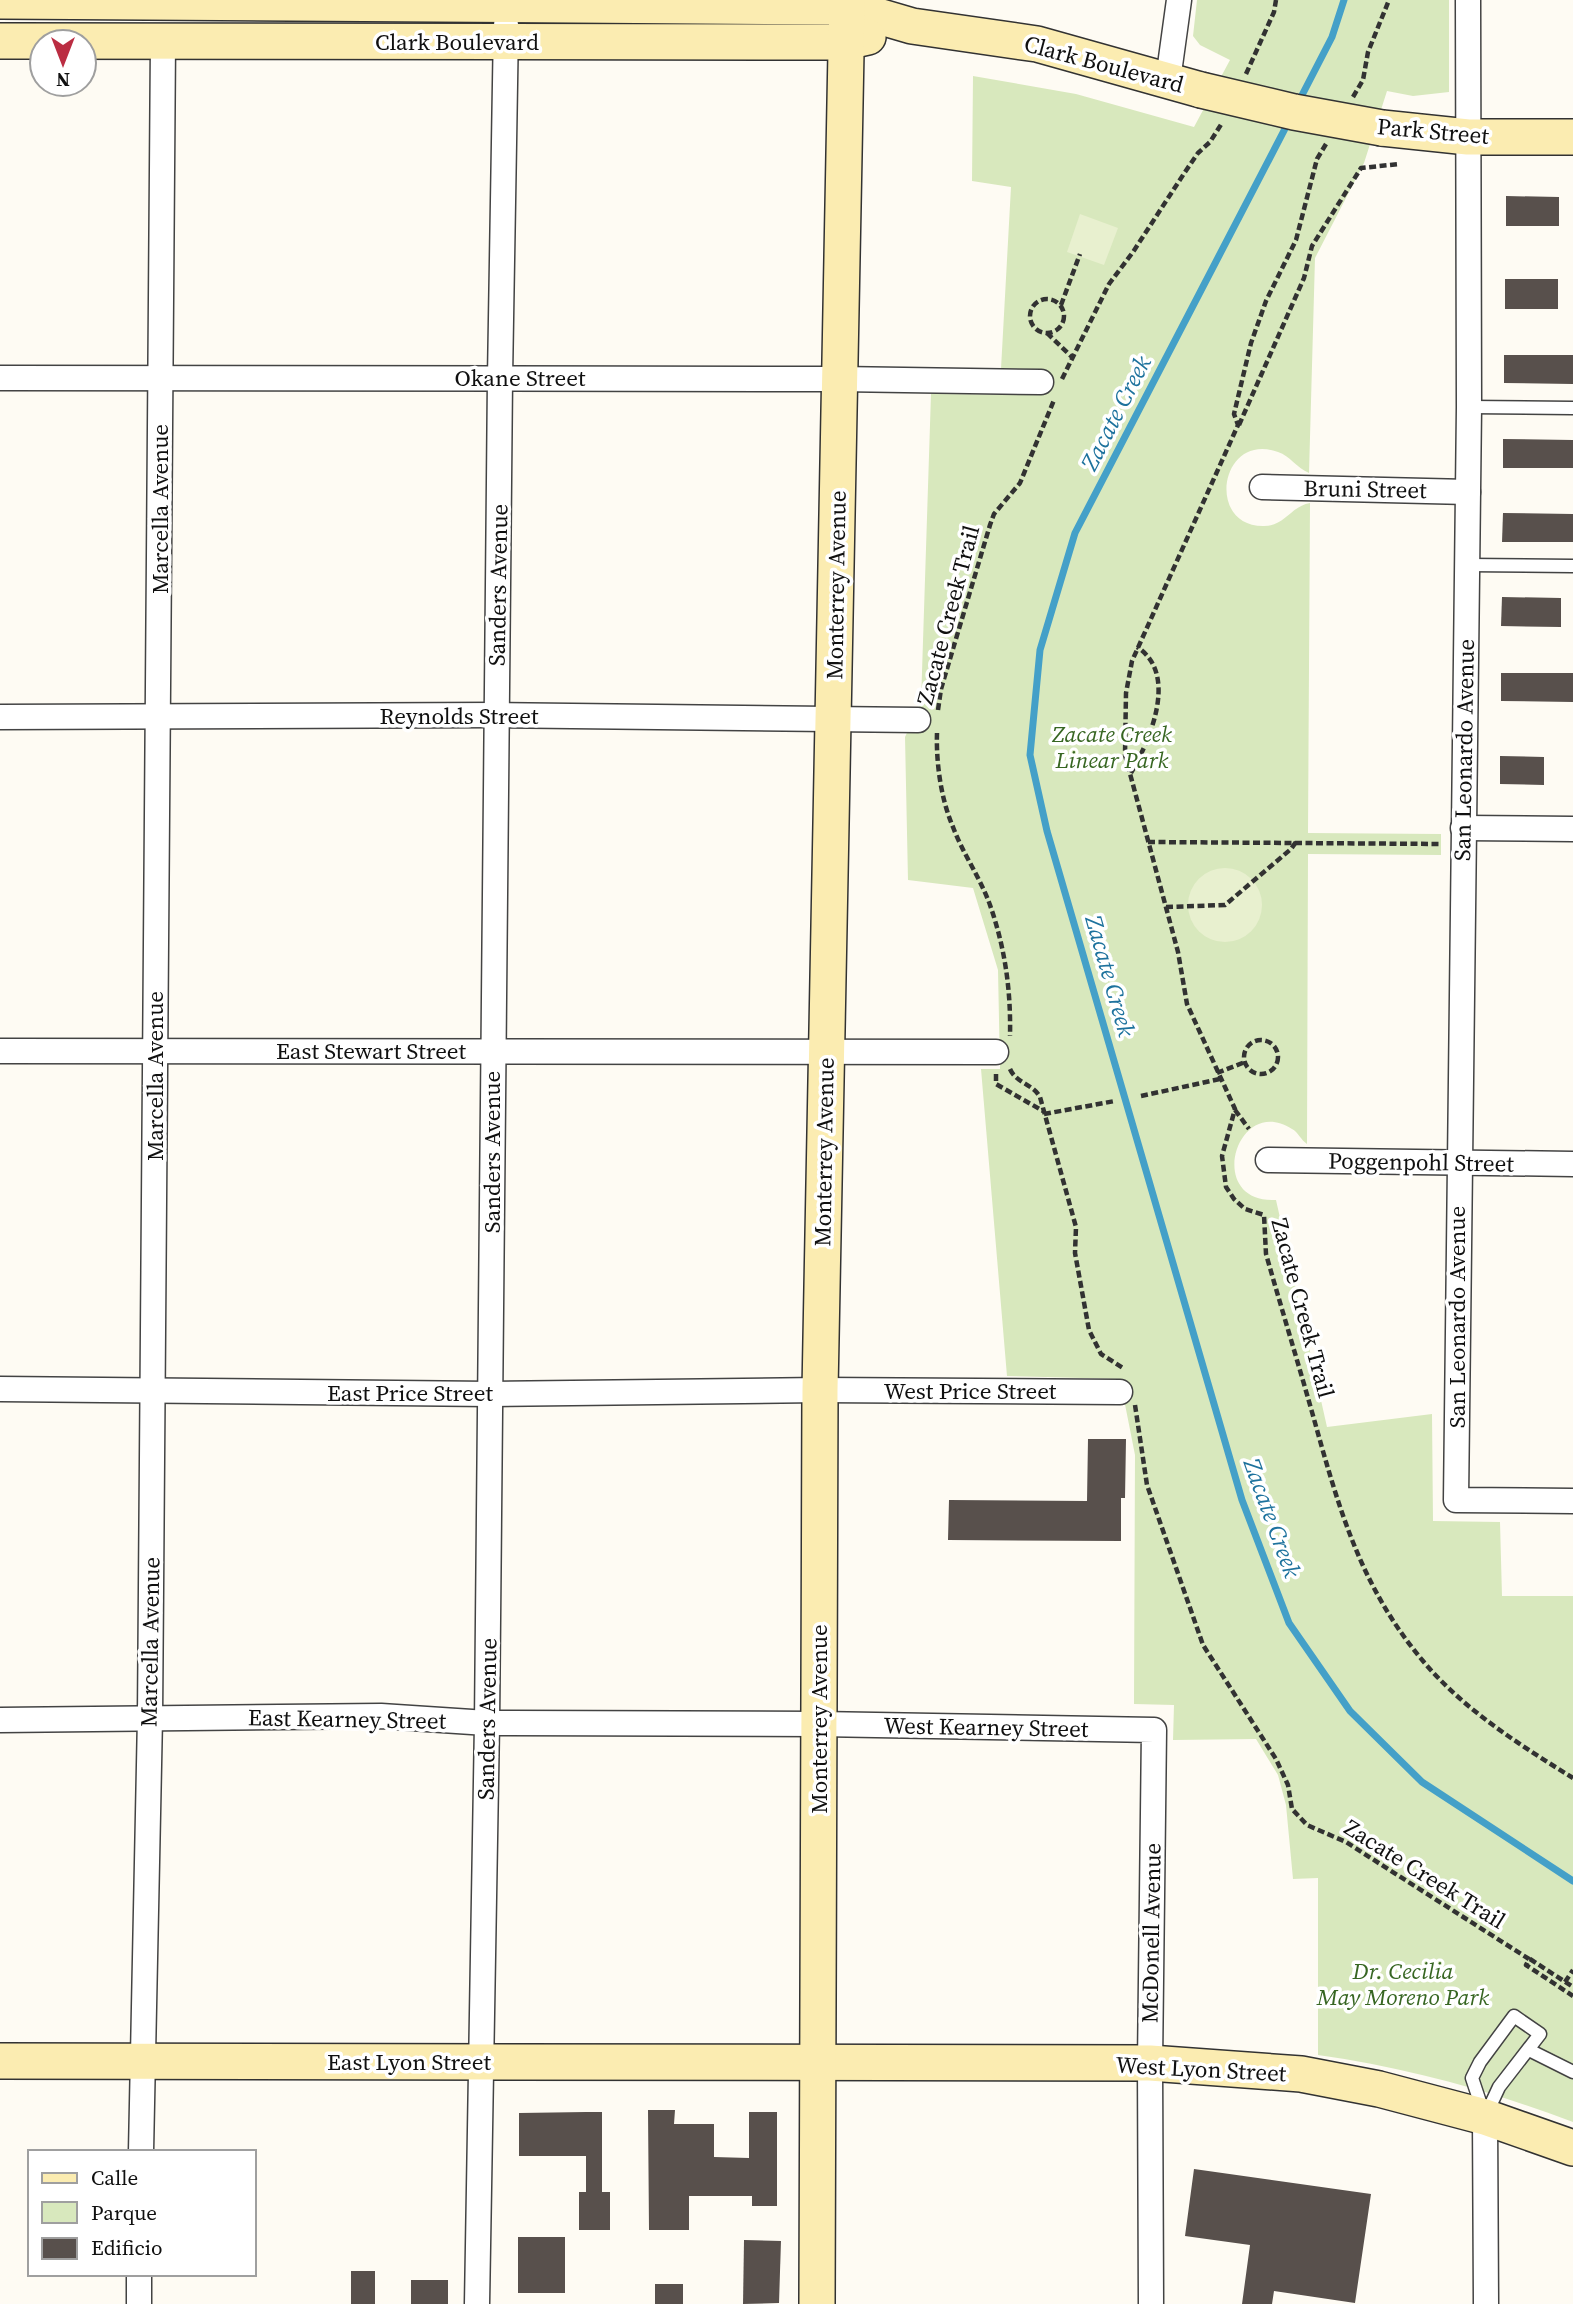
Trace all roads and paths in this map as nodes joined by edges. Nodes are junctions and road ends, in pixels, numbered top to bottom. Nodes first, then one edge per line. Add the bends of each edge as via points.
1 (1179, 0) edge
2 (1276, 0) edge
3 (1389, 0) edge
4 (1468, 0) edge
5 (0, 1) edge
6 (171, 1) edge
7 (506, 3) edge
8 (847, 3) edge
9 (912, 26) junction
10 (0, 41) edge
11 (163, 41) junction
12 (506, 41) junction
13 (846, 42) junction
14 (1241, 84) dead end
15 (1184, 85) junction
16 (1350, 102) dead end
17 (1294, 112) joint
18 (1224, 119) dead end
19 (1331, 136) dead end
20 (1468, 136) junction
21 (1573, 137) edge
22 (1399, 164) dead end
23 (1080, 254) dead end
24 (1061, 305) junction
25 (1047, 332) junction
26 (1073, 358) junction
27 (0, 377) edge
28 (161, 378) junction
29 (500, 379) junction
30 (839, 379) junction
31 (1052, 387) junction
32 (1469, 407) junction
33 (1573, 408) edge
34 (1238, 425) junction
35 (1262, 487) dead end
36 (1468, 492) junction
37 (1467, 565) junction
38 (1573, 566) edge
39 (1137, 647) junction
40 (497, 715) junction
41 (0, 717) edge
42 (158, 717) junction
43 (834, 720) junction
44 (931, 722) junction
45 (1130, 774) junction
46 (1463, 828) junction
47 (1573, 829) edge
48 (1148, 842) junction
49 (1296, 842) junction
50 (1443, 844) dead end
51 (1166, 907) junction
52 (0, 1051) edge
53 (155, 1051) junction
54 (493, 1051) junction
55 (825, 1052) junction
56 (1005, 1054) junction
57 (1245, 1062) junction
58 (1217, 1073) junction
59 (1220, 1079) junction
60 (1141, 1096) dead end
61 (1115, 1101) dead end
62 (1235, 1109) junction
63 (1044, 1113) junction
64 (1249, 1129) dead end
65 (1268, 1160) dead end
66 (1458, 1163) junction
67 (1573, 1164) edge
68 (1128, 1388) junction
69 (0, 1389) edge
70 (820, 1390) junction
71 (152, 1391) junction
72 (490, 1394) junction
73 (1573, 1501) edge
74 (150, 1717) junction
75 (0, 1720) edge
76 (487, 1723) junction
77 (819, 1724) junction
78 (1154, 1730) joint
79 (1573, 1778) edge
80 (1529, 1959) junction
81 (1573, 1970) edge
82 (1565, 1982) junction
83 (1573, 1987) edge
84 (1573, 1996) edge
85 (1529, 2050) junction
86 (0, 2061) edge
87 (142, 2062) junction
88 (480, 2062) junction
89 (818, 2063) junction
90 (1150, 2063) junction
91 (1573, 2073) edge
92 (1485, 2117) junction
93 (1573, 2148) edge
94 (141, 2150) edge
95 (139, 2276) edge
96 (139, 2304) edge
97 (477, 2304) edge
98 (817, 2304) edge
99 (1151, 2304) edge
100 (1486, 2304) edge

1 - 15 street
2 - 14 path
3 - 16 path via 1368,52 1363,80
4 - 20 street, San Leonardo Avenue
5 - 6 main road, Clark Boulevard
6 - 7 main road, Clark Boulevard
6 - 11 main road, Marcella Avenue
7 - 8 main road, Clark Boulevard
7 - 12 street, Sanders Avenue
8 - 9 main road, Clark Boulevard
8 - 13 main road, Monterrey Avenue
9 - 13 main road, Clark Boulevard
9 - 15 main road, Clark Boulevard via 1037,44
10 - 11 main road, Clark Boulevard
11 - 12 main road, Clark Boulevard
11 - 28 street, Marcella Avenue
12 - 13 main road, Clark Boulevard
12 - 29 street, Sanders Avenue
13 - 30 main road, Monterrey Avenue
15 - 17 main road, Clark Boulevard, bridge
17 - 20 main road, Park Street, bridge via 1382,128
18 - 26 path, Zacate Creek Trail via 1109,285
19 - 34 path via 1317,159 1296,240 1251,343 1234,414
20 - 21 main road, Park Street
20 - 32 street, San Leonardo Avenue
22 - 34 path via 1361,169 1325,224
23 - 24 path
24 - 25 path via 1063,324
24 - 25 path via 1044,298 1032,307 1032,326
25 - 26 path
26 - 31 path, Zacate Creek Trail
27 - 28 street, Okane Street
28 - 29 street, Okane Street
28 - 42 street, Marcella Avenue
29 - 30 street, Okane Street
29 - 40 street, Sanders Avenue
30 - 31 street, Okane Street
30 - 43 main road, Monterrey Avenue
31 - 44 path, Zacate Creek Trail via 1020,483 990,524
32 - 33 lane
32 - 36 street, San Leonardo Avenue
34 - 39 path
35 - 36 street, Bruni Street
36 - 37 street, San Leonardo Avenue
37 - 38 lane
37 - 46 street, San Leonardo Avenue
39 - 45 path via 1126,693 1125,755
39 - 45 path via 1153,662 1158,684 1154,724
40 - 42 street, Reynolds Street
40 - 43 street, Reynolds Street
40 - 54 street, Sanders Avenue
41 - 42 street, Reynolds Street
42 - 53 street, Marcella Avenue
43 - 44 street, Reynolds Street
43 - 55 main road, Monterrey Avenue
44 - 56 path, Zacate Creek Trail via 953,828 978,874 1002,942 1010,984
45 - 48 path
46 - 47 street
46 - 66 street, San Leonardo Avenue
48 - 49 path
48 - 51 path
49 - 50 path
49 - 51 path via 1225,905
51 - 58 path via 1187,1004
52 - 53 street, East Stewart Street
53 - 54 street, East Stewart Street
53 - 71 street, Marcella Avenue
54 - 55 street, East Stewart Street
54 - 72 street, Sanders Avenue
55 - 56 street, East Stewart Street
55 - 70 main road, Monterrey Avenue
56 - 63 path via 1014,1077 1037,1091
56 - 63 path, Zacate Creek Trail via 996,1084
57 - 57 path via 1246,1049 1254,1042 1269,1042 1277,1051 1275,1068 1265,1074 1254,1073
57 - 58 path
58 - 59 path
59 - 60 path
59 - 62 path
61 - 63 path
62 - 64 path
62 - 79 path, Zacate Creek Trail via 1222,1156 1226,1187 1245,1209 1264,1215 1266,1254 1357,1557 1390,1618 1424,1663 1466,1704
63 - 68 path via 1076,1227 1075,1253 1089,1330
65 - 66 street, Poggenpohl Street
66 - 67 street, Poggenpohl Street
66 - 73 street, San Leonardo Avenue via 1456,1500
68 - 70 street, West Price Street
68 - 80 path, Zacate Creek Trail via 1147,1485 1203,1645 1276,1759 1288,1785 1292,1809 1307,1825 1346,1842
69 - 71 street, East Price Street
70 - 72 street, East Price Street
70 - 77 main road, Monterrey Avenue
71 - 72 street, East Price Street
71 - 74 street, Marcella Avenue
72 - 76 street, Sanders Avenue
74 - 75 street, East Kearney Street
74 - 76 street, East Kearney Street via 381,1716
74 - 87 street, Marcella Avenue
76 - 77 street, East Kearney Street
76 - 88 street, Sanders Avenue
77 - 78 street, West Kearney Street
77 - 89 main road, Monterrey Avenue
78 - 90 street, McDonell Avenue
80 - 82 path
80 - 84 path, Zacate Creek Trail via 1526,1965
81 - 82 path
82 - 83 path
85 - 91 lane
85 - 92 lane via 1499,2087
85 - 92 lane via 1540,2034 1514,2016 1472,2078
86 - 87 main road, East Lyon Street
87 - 88 main road, East Lyon Street
87 - 94 street, Marcella Avenue
88 - 89 main road, East Lyon Street
88 - 97 street, Sanders Avenue
89 - 90 main road, West Lyon Street
89 - 98 main road, Monterrey Avenue
90 - 92 main road, West Lyon Street via 1301,2074
90 - 99 street, McDonell Avenue
92 - 93 main road, West Lyon Street
92 - 100 street
95 - 96 street

